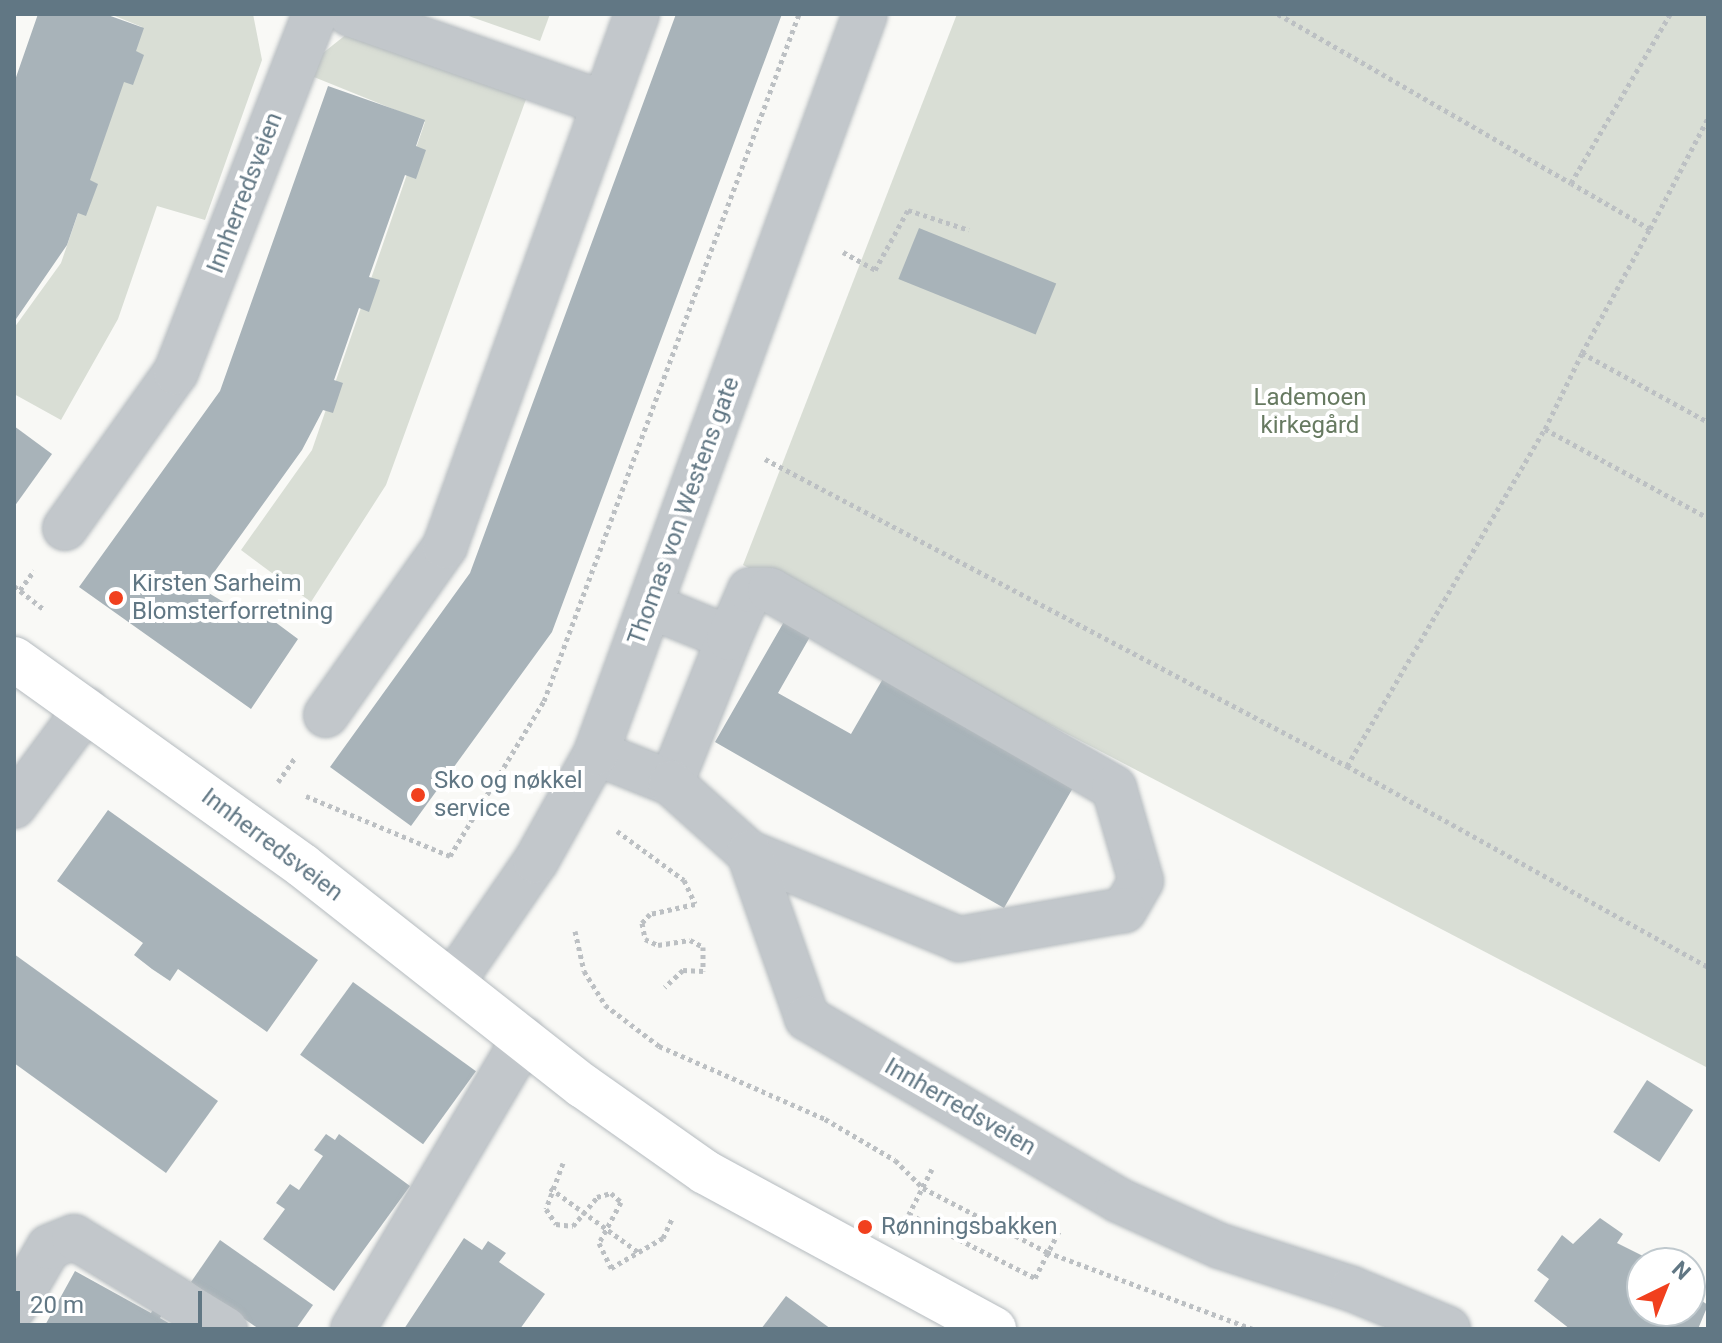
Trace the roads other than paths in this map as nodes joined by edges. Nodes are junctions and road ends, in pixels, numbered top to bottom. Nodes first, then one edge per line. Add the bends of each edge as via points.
1 (315, 14) edge
2 (350, 14) edge
3 (637, 14) edge
4 (865, 14) edge
5 (603, 103) junction
6 (65, 528) dead end
7 (650, 606) junction
8 (729, 638) junction
9 (14, 659) edge
10 (86, 709) junction
11 (326, 715) dead end
12 (596, 753) junction
13 (671, 783) junction
14 (14, 806) edge
15 (749, 853) junction
16 (452, 983) junction
17 (524, 1039) junction
18 (14, 1307) edge
19 (225, 1329) edge
20 (353, 1329) edge
21 (994, 1329) edge
22 (1448, 1329) edge

1 - 6 street, Innherredsveien via 176,372
2 - 5 street
3 - 5 street
4 - 7 street, Thomas von Westens gate
5 - 11 street via 445,546
7 - 8 street
7 - 12 street, Thomas von Westens gate
8 - 13 street
8 - 15 street via 750,590 770,590 1114,788 1141,881 1124,910 959,939
9 - 10 main road, Innherredsveien
10 - 14 street
10 - 16 main road, Innherredsveien
12 - 13 street, Innherredsveien
12 - 16 street, Thomas von Westens gate via 536,861
13 - 15 street, Innherredsveien
15 - 22 street, Innherredsveien via 807,1018 1118,1200 1220,1246 1352,1289
16 - 17 main road, Innherredsveien
17 - 20 street
17 - 21 main road, Innherredsveien via 705,1172
18 - 19 street via 49,1247 74,1237

